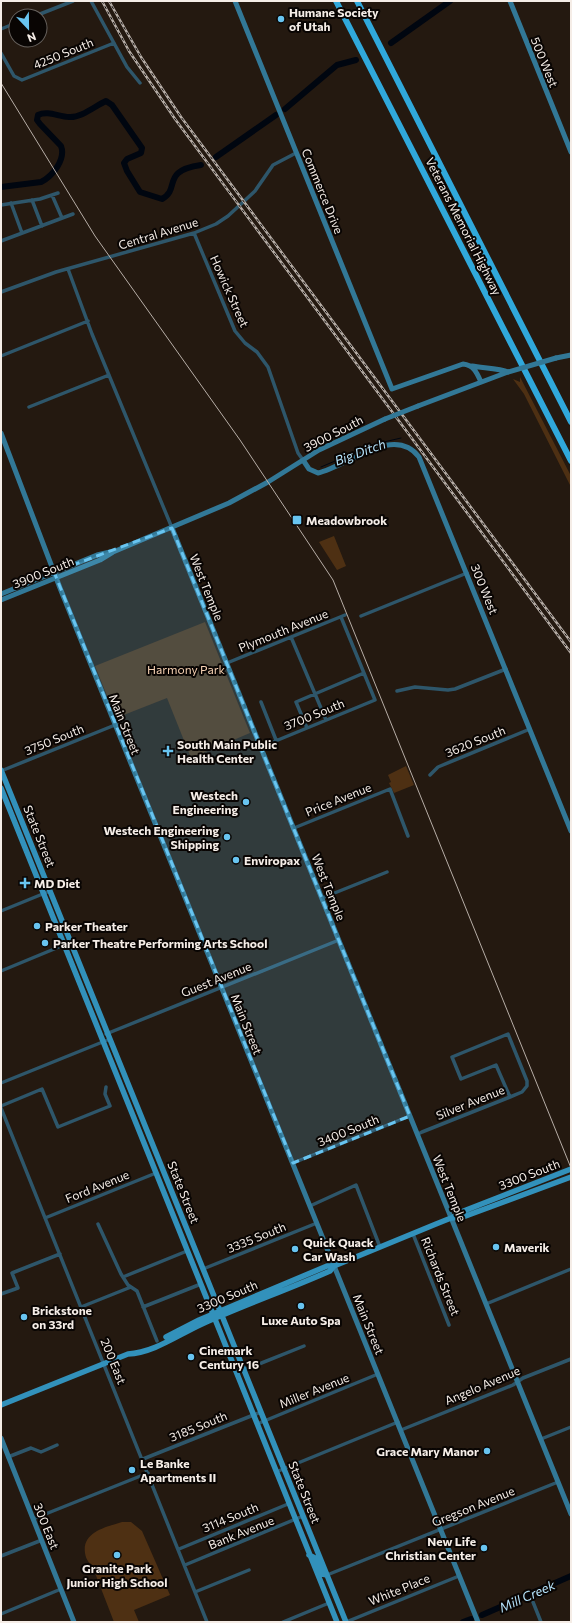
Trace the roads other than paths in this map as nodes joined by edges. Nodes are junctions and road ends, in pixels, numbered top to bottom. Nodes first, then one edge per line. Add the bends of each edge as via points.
1 (73, 1) edge
2 (91, 1) edge
3 (235, 1) edge
4 (332, 1) edge
5 (336, 1) edge
6 (357, 1) edge
7 (361, 1) edge
8 (510, 1) edge
9 (48, 11) edge
10 (114, 43) junction
11 (382, 48) junction
12 (1, 54) edge
13 (364, 58) junction
14 (140, 83) dead end
15 (571, 152) edge
16 (296, 153) junction
17 (58, 193) dead end
18 (52, 195) junction
19 (32, 200) junction
20 (11, 203) junction
21 (1, 205) edge
22 (73, 214) dead end
23 (62, 218) junction
24 (42, 226) junction
25 (22, 233) junction
26 (194, 233) junction
27 (1, 236) edge
28 (2, 241) edge
29 (68, 269) junction
30 (1, 292) edge
31 (88, 321) junction
32 (571, 355) edge
33 (1, 356) edge
34 (470, 366) junction
35 (508, 372) junction
36 (109, 375) junction
37 (481, 382) junction
38 (29, 407) dead end
39 (571, 422) edge
40 (1, 432) edge
41 (303, 460) junction
42 (571, 461) edge
43 (172, 528) junction
44 (467, 573) junction
45 (55, 575) junction
46 (1, 594) edge
47 (1, 600) edge
48 (346, 615) dead end
49 (361, 616) dead end
50 (341, 617) junction
51 (291, 637) junction
52 (227, 663) junction
53 (506, 669) junction
54 (364, 673) junction
55 (397, 692) dead end
56 (315, 694) junction
57 (261, 702) dead end
58 (326, 720) junction
59 (115, 725) junction
60 (307, 728) junction
61 (530, 729) junction
62 (276, 740) junction
63 (261, 747) junction
64 (1, 770) edge
65 (430, 775) dead end
66 (1, 788) edge
67 (294, 828) junction
68 (571, 831) edge
69 (408, 836) dead end
70 (387, 872) dead end
71 (50, 891) junction
72 (43, 894) junction
73 (322, 898) junction
74 (1, 911) edge
75 (339, 940) junction
76 (71, 942) junction
77 (64, 945) junction
78 (1, 971) edge
79 (222, 988) junction
80 (109, 1037) junction
81 (101, 1040) junction
82 (1, 1083) edge
83 (106, 1087) dead end
84 (510, 1097) junction
85 (1, 1107) edge
86 (410, 1116) junction
87 (418, 1134) junction
88 (293, 1163) junction
89 (571, 1169) edge
90 (156, 1173) junction
91 (571, 1177) edge
92 (310, 1206) junction
93 (45, 1218) junction
94 (451, 1218) junction
95 (317, 1223) junction
96 (98, 1224) dead end
97 (413, 1234) junction
98 (380, 1247) junction
99 (187, 1251) junction
100 (60, 1254) junction
101 (334, 1266) junction
102 (203, 1269) junction
103 (571, 1270) edge
104 (123, 1277) junction
105 (201, 1284) junction
106 (131, 1287) junction
107 (1, 1294) edge
108 (486, 1304) junction
109 (81, 1307) junction
110 (143, 1307) junction
111 (221, 1313) junction
112 (214, 1316) junction
113 (449, 1325) dead end
114 (157, 1341) junction
115 (304, 1346) dead end
116 (132, 1354) junction
117 (571, 1359) edge
118 (104, 1364) junction
119 (244, 1370) junction
120 (378, 1374) junction
121 (518, 1382) junction
122 (1, 1406) edge
123 (261, 1412) junction
124 (253, 1415) junction
125 (265, 1420) junction
126 (398, 1422) junction
127 (256, 1424) junction
128 (571, 1427) edge
129 (401, 1430) junction
130 (1, 1438) edge
131 (541, 1439) junction
132 (57, 1445) dead end
133 (8, 1457) junction
134 (143, 1459) junction
135 (284, 1469) junction
136 (276, 1472) junction
137 (148, 1473) junction
138 (558, 1482) junction
139 (288, 1504) junction
140 (569, 1505) edge
141 (571, 1514) edge
142 (303, 1516) junction
143 (33, 1519) junction
144 (295, 1520) junction
145 (441, 1530) junction
146 (42, 1540) junction
147 (179, 1549) junction
148 (309, 1555) junction
149 (1, 1556) edge
150 (185, 1565) junction
151 (249, 1570) dead end
152 (328, 1575) junction
153 (459, 1576) junction
154 (61, 1589) junction
155 (195, 1592) junction
156 (533, 1602) dead end
157 (329, 1603) junction
158 (1, 1614) edge
159 (74, 1622) edge
160 (207, 1622) edge
161 (283, 1622) edge
162 (337, 1622) edge
163 (346, 1622) edge
164 (478, 1622) edge
165 (541, 1622) edge

1 - 9 street
2 - 10 street
3 - 16 street, Commerce Drive
4 - 13 highway
5 - 13 highway, Veterans Memorial Highway
6 - 11 highway, Veterans Memorial Highway
7 - 11 highway
8 - 15 street, 500 West
10 - 12 street, 4250 South via 20,80 14,76
10 - 14 street via 127,67
11 - 39 highway, Veterans Memorial Highway
13 - 42 highway, Veterans Memorial Highway
16 - 26 street, Central Avenue via 273,165 259,186 228,216
16 - 34 street, Commerce Drive via 392,389 456,365
17 - 18 street
18 - 19 street
18 - 23 street
19 - 20 street
19 - 24 street
20 - 21 street
20 - 25 street
22 - 23 street
23 - 24 street
24 - 25 street
25 - 28 street
26 - 29 street, Central Avenue
26 - 41 street, Howick Street via 235,331 268,367 298,453
27 - 28 street
29 - 30 street, Central Avenue
29 - 31 street, West Temple
31 - 33 street
31 - 36 street, West Temple
32 - 35 street, 3900 South, bridge
34 - 35 street
34 - 37 street
35 - 37 street, 3900 South
36 - 38 street
36 - 43 street, West Temple
37 - 41 street, 3900 South, bridge via 385,418
40 - 45 street, Main Street
41 - 43 street, 3900 South via 229,503
41 - 44 street, 300 West via 309,469 320,472 384,446 399,444 412,449 423,463
43 - 45 street, 3900 South via 113,552 97,555
43 - 52 street, West Temple
44 - 49 street
44 - 53 street, 300 West
45 - 46 street, 3900 South
45 - 47 street, 3900 South
45 - 59 street, Main Street
48 - 50 street, Plymouth Avenue
50 - 51 street, Plymouth Avenue
50 - 54 street
51 - 52 street, Plymouth Avenue
51 - 56 street
52 - 63 street, West Temple
53 - 55 street via 455,689 415,687
53 - 61 street, 300 West
54 - 56 street
54 - 58 street, 3700 South via 375,700
56 - 58 street
56 - 60 street via 296,702
57 - 62 street
58 - 60 street, 3700 South
59 - 64 street, 3750 South
59 - 79 street, Main Street
60 - 62 street, 3700 South
61 - 65 street, 3620 South via 438,767
61 - 68 street, 300 West
62 - 63 street, 3700 South
63 - 67 street, West Temple
64 - 71 main road, State Street
66 - 72 main road, State Street
67 - 69 street, Price Avenue via 390,789
67 - 73 street, West Temple
70 - 73 street
71 - 72 street
71 - 76 main road, State Street
72 - 74 street
72 - 77 main road, State Street
73 - 75 street, West Temple
75 - 79 street, Guest Avenue
75 - 86 street, West Temple
76 - 77 street
76 - 80 main road, State Street
77 - 78 street
77 - 81 main road, State Street
79 - 80 street, Guest Avenue
79 - 88 street, Main Street
80 - 81 street, Guest Avenue
80 - 102 main road, State Street
81 - 82 street, Guest Avenue
81 - 90 main road, State Street
83 - 85 street via 105,1094 110,1106 58,1127 42,1090
84 - 84 street, Silver Avenue via 496,1065 461,1079 452,1057 508,1034 527,1081 527,1086 522,1092
84 - 87 street, Silver Avenue
85 - 93 street, 200 East
86 - 87 street, West Temple
86 - 88 street, 3400 South
87 - 94 street, West Temple
88 - 92 street, Main Street
89 - 94 main road, 3300 South
90 - 93 street, Ford Avenue
90 - 99 main road, State Street
91 - 94 main road, 3300 South via 463,1217
92 - 95 street, Main Street
92 - 98 street via 356,1185
93 - 100 street, 200 East
94 - 97 main road, 3300 South
94 - 108 street, West Temple
95 - 101 street, Main Street
95 - 102 street, 3335 South
96 - 104 street
97 - 98 main road, 3300 South
97 - 113 street, Richards Street
98 - 101 main road, 3300 South
99 - 104 street
99 - 105 main road, State Street
100 - 107 street via 12,1273 18,1288
100 - 109 street, 200 East
101 - 111 main road, 3300 South via 327,1266
101 - 120 street, Main Street
102 - 111 main road, State Street
103 - 108 street
104 - 106 street
105 - 110 street
105 - 112 main road, State Street
106 - 109 street
106 - 110 street via 137,1291
108 - 121 street, West Temple
109 - 118 street, 200 East
110 - 114 street
111 - 112 main road, 3300 South
111 - 119 main road, State Street
112 - 114 main road, 3300 South
112 - 116 main road, 3300 South via 158,1345
112 - 124 main road, State Street
114 - 116 main road, 3300 South
115 - 119 street
116 - 118 main road, 3300 South
117 - 121 street, Angelo Avenue
118 - 122 main road, 3300 South
118 - 134 street, 200 East
119 - 123 main road, State Street
120 - 125 street, Miller Avenue
120 - 126 street, Main Street
121 - 129 street, Angelo Avenue
121 - 131 street, West Temple
123 - 124 street, 3185 South
123 - 125 main road, State Street
124 - 127 main road, State Street
124 - 134 street, 3185 South
125 - 127 street, Miller Avenue
125 - 135 main road, State Street
126 - 129 street, Main Street
126 - 135 street
127 - 136 main road, State Street
128 - 131 street
129 - 145 street, Main Street
130 - 133 street, 300 East
131 - 138 street, West Temple
132 - 133 street via 42,1452 30,1448
133 - 143 street, 300 East
134 - 137 street, 200 East
135 - 136 street
135 - 142 main road, State Street
136 - 139 main road, State Street
137 - 143 street
137 - 147 street, 200 East
138 - 140 street, West Temple
138 - 145 street, Gregson Avenue
139 - 144 main road, State Street
139 - 147 street, 3114 South
140 - 141 street, West Temple
142 - 144 street, Bank Avenue
142 - 152 main road, State Street
143 - 146 street, 300 East
144 - 148 main road, State Street
144 - 150 street, Bank Avenue
145 - 152 street, Gregson Avenue
145 - 153 street, Main Street
146 - 149 street
146 - 154 street, 300 East
147 - 150 street, 200 East
148 - 152 main road via 315,1558 322,1574
148 - 157 main road, State Street
150 - 155 street, 200 East
151 - 155 street
152 - 163 main road, State Street
153 - 163 street, White Place
153 - 164 street, Main Street
154 - 158 street
154 - 159 street, 300 East
155 - 160 street, 200 East
156 - 165 street
157 - 161 street
157 - 162 main road, State Street

